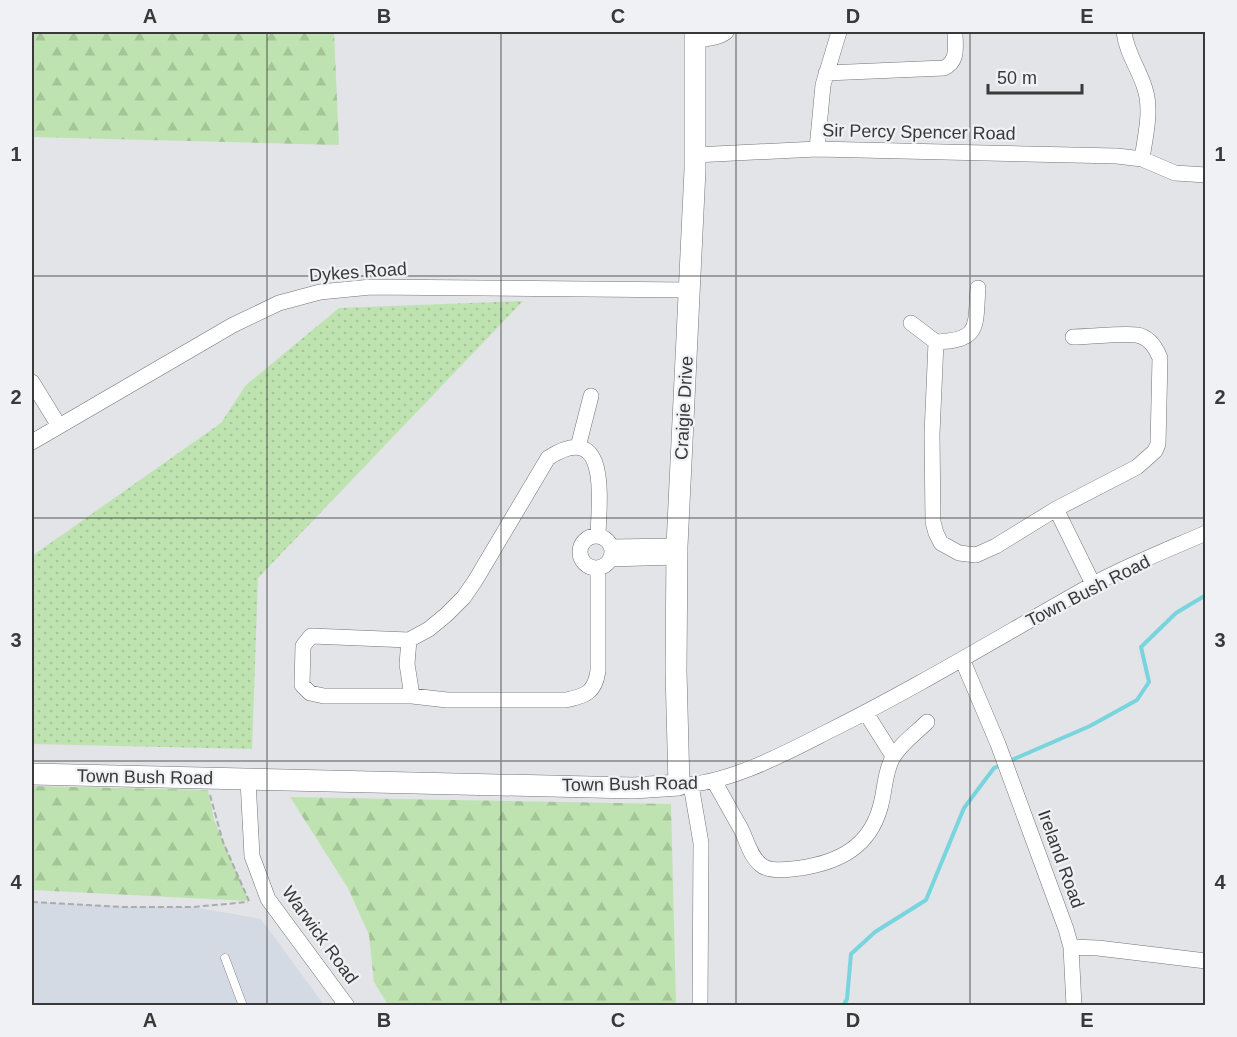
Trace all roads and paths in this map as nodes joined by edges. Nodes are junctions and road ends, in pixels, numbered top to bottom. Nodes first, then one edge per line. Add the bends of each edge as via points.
1 (839, 32) edge
2 (955, 32) edge
3 (1124, 32) edge
4 (724, 33) edge
5 (695, 36) edge
6 (826, 73) junction
7 (817, 149) junction
8 (1142, 159) junction
9 (701, 160) junction
10 (1206, 175) edge
11 (978, 288) dead end
12 (689, 290) junction
13 (911, 323) dead end
14 (1073, 337) dead end
15 (936, 342) junction
16 (32, 382) edge
17 (591, 396) dead end
18 (59, 426) junction
19 (32, 442) edge
20 (578, 447) junction
21 (1056, 509) junction
22 (1206, 533) edge
23 (598, 536) junction
24 (677, 551) junction
25 (606, 558) junction
26 (1093, 584) junction
27 (409, 640) junction
28 (962, 659) junction
29 (412, 696) junction
30 (866, 713) junction
31 (927, 722) dead end
32 (893, 756) junction
33 (32, 774) edge
34 (248, 780) junction
35 (714, 781) junction
36 (685, 785) junction
37 (208, 790) dead end
38 (32, 902) edge
39 (1071, 947) junction
40 (225, 958) dead end
41 (1206, 961) edge
42 (243, 1005) edge
43 (347, 1005) edge
44 (700, 1005) edge
45 (1074, 1005) edge

1 - 6 street
2 - 6 street via 955,58 944,68
3 - 8 street via 1147,100
4 - 5 street
5 - 9 street, Craigie Drive
6 - 7 street
7 - 8 street, Sir Percy Spencer Road
7 - 9 street, Sir Percy Spencer Road
8 - 10 street, Sir Percy Spencer Road via 1175,173
9 - 12 street, Craigie Drive
11 - 15 street via 972,332 963,339
12 - 18 street, Dykes Road via 371,287 300,296 233,325
12 - 24 street, Craigie Drive
13 - 15 street
14 - 21 street via 1138,335 1157,349 1158,444 1137,467
15 - 21 street via 933,522 941,543 976,555
16 - 18 street
17 - 20 street
18 - 19 street, Dykes Road
20 - 23 street via 594,458 599,475
20 - 27 street via 548,458 464,597 429,629
21 - 26 street
22 - 26 street, Town Bush Road
23 - 25 street via 608,542
23 - 25 street via 584,542 580,557 586,564
24 - 25 street
24 - 36 street, Craigie Drive via 676,671
25 - 29 street via 598,671 591,691 566,700 447,700
26 - 28 street, Town Bush Road
27 - 29 street via 407,664
27 - 29 street via 311,636 303,646 301,678 310,693 324,696
28 - 30 street, Town Bush Road
28 - 39 street, Ireland Road via 998,744
30 - 32 street
30 - 35 street, Town Bush Road via 777,757
31 - 32 street
32 - 35 street via 877,816 857,847 832,861 790,869 768,869 756,860
33 - 34 street, Town Bush Road
34 - 36 street, Town Bush Road via 633,788
34 - 43 street, Warwick Road via 252,856 268,899
35 - 36 street, Town Bush Road
36 - 44 street via 701,843
37 - 38 path via 223,842 249,901 193,907
39 - 41 street
39 - 45 street, Ireland Road
40 - 42 lane

